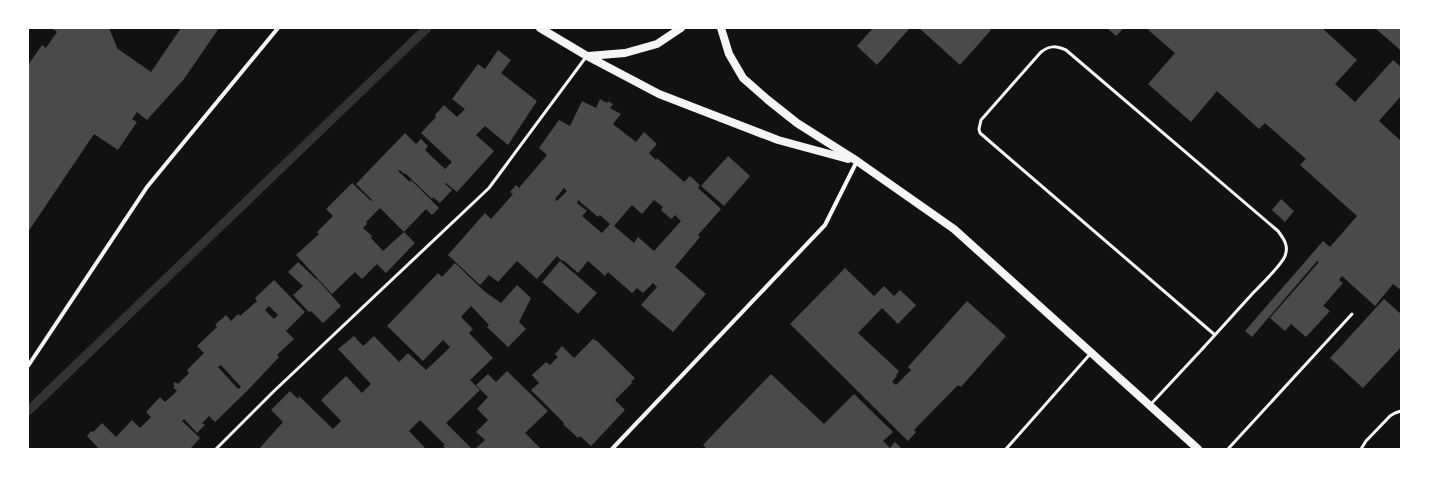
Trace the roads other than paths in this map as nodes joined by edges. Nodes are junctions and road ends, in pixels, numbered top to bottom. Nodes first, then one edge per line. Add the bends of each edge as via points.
1 (278, 28) edge
2 (540, 28) edge
3 (681, 28) edge
4 (721, 28) edge
5 (587, 56) junction
6 (857, 161) junction
7 (1352, 314) dead end
8 (1215, 335) junction
9 (1091, 353) junction
10 (28, 366) edge
11 (1149, 406) junction
12 (1401, 411) edge
13 (216, 449) edge
14 (612, 449) edge
15 (1006, 449) edge
16 (1198, 449) edge
17 (1228, 449) edge
18 (1361, 449) edge

1 - 10 street via 147,187
2 - 5 main road
3 - 5 main road via 658,44 625,53
4 - 6 main road via 729,54 743,78 797,123
5 - 6 main road via 666,96 778,140
5 - 13 lane via 489,188
6 - 9 main road via 954,229
6 - 14 street via 825,225
7 - 17 lane
8 - 8 lane via 980,133 981,120 1047,47 1066,50 1284,238 1285,258
8 - 11 lane
9 - 11 main road
9 - 15 lane
11 - 16 main road
12 - 18 lane via 1390,416

